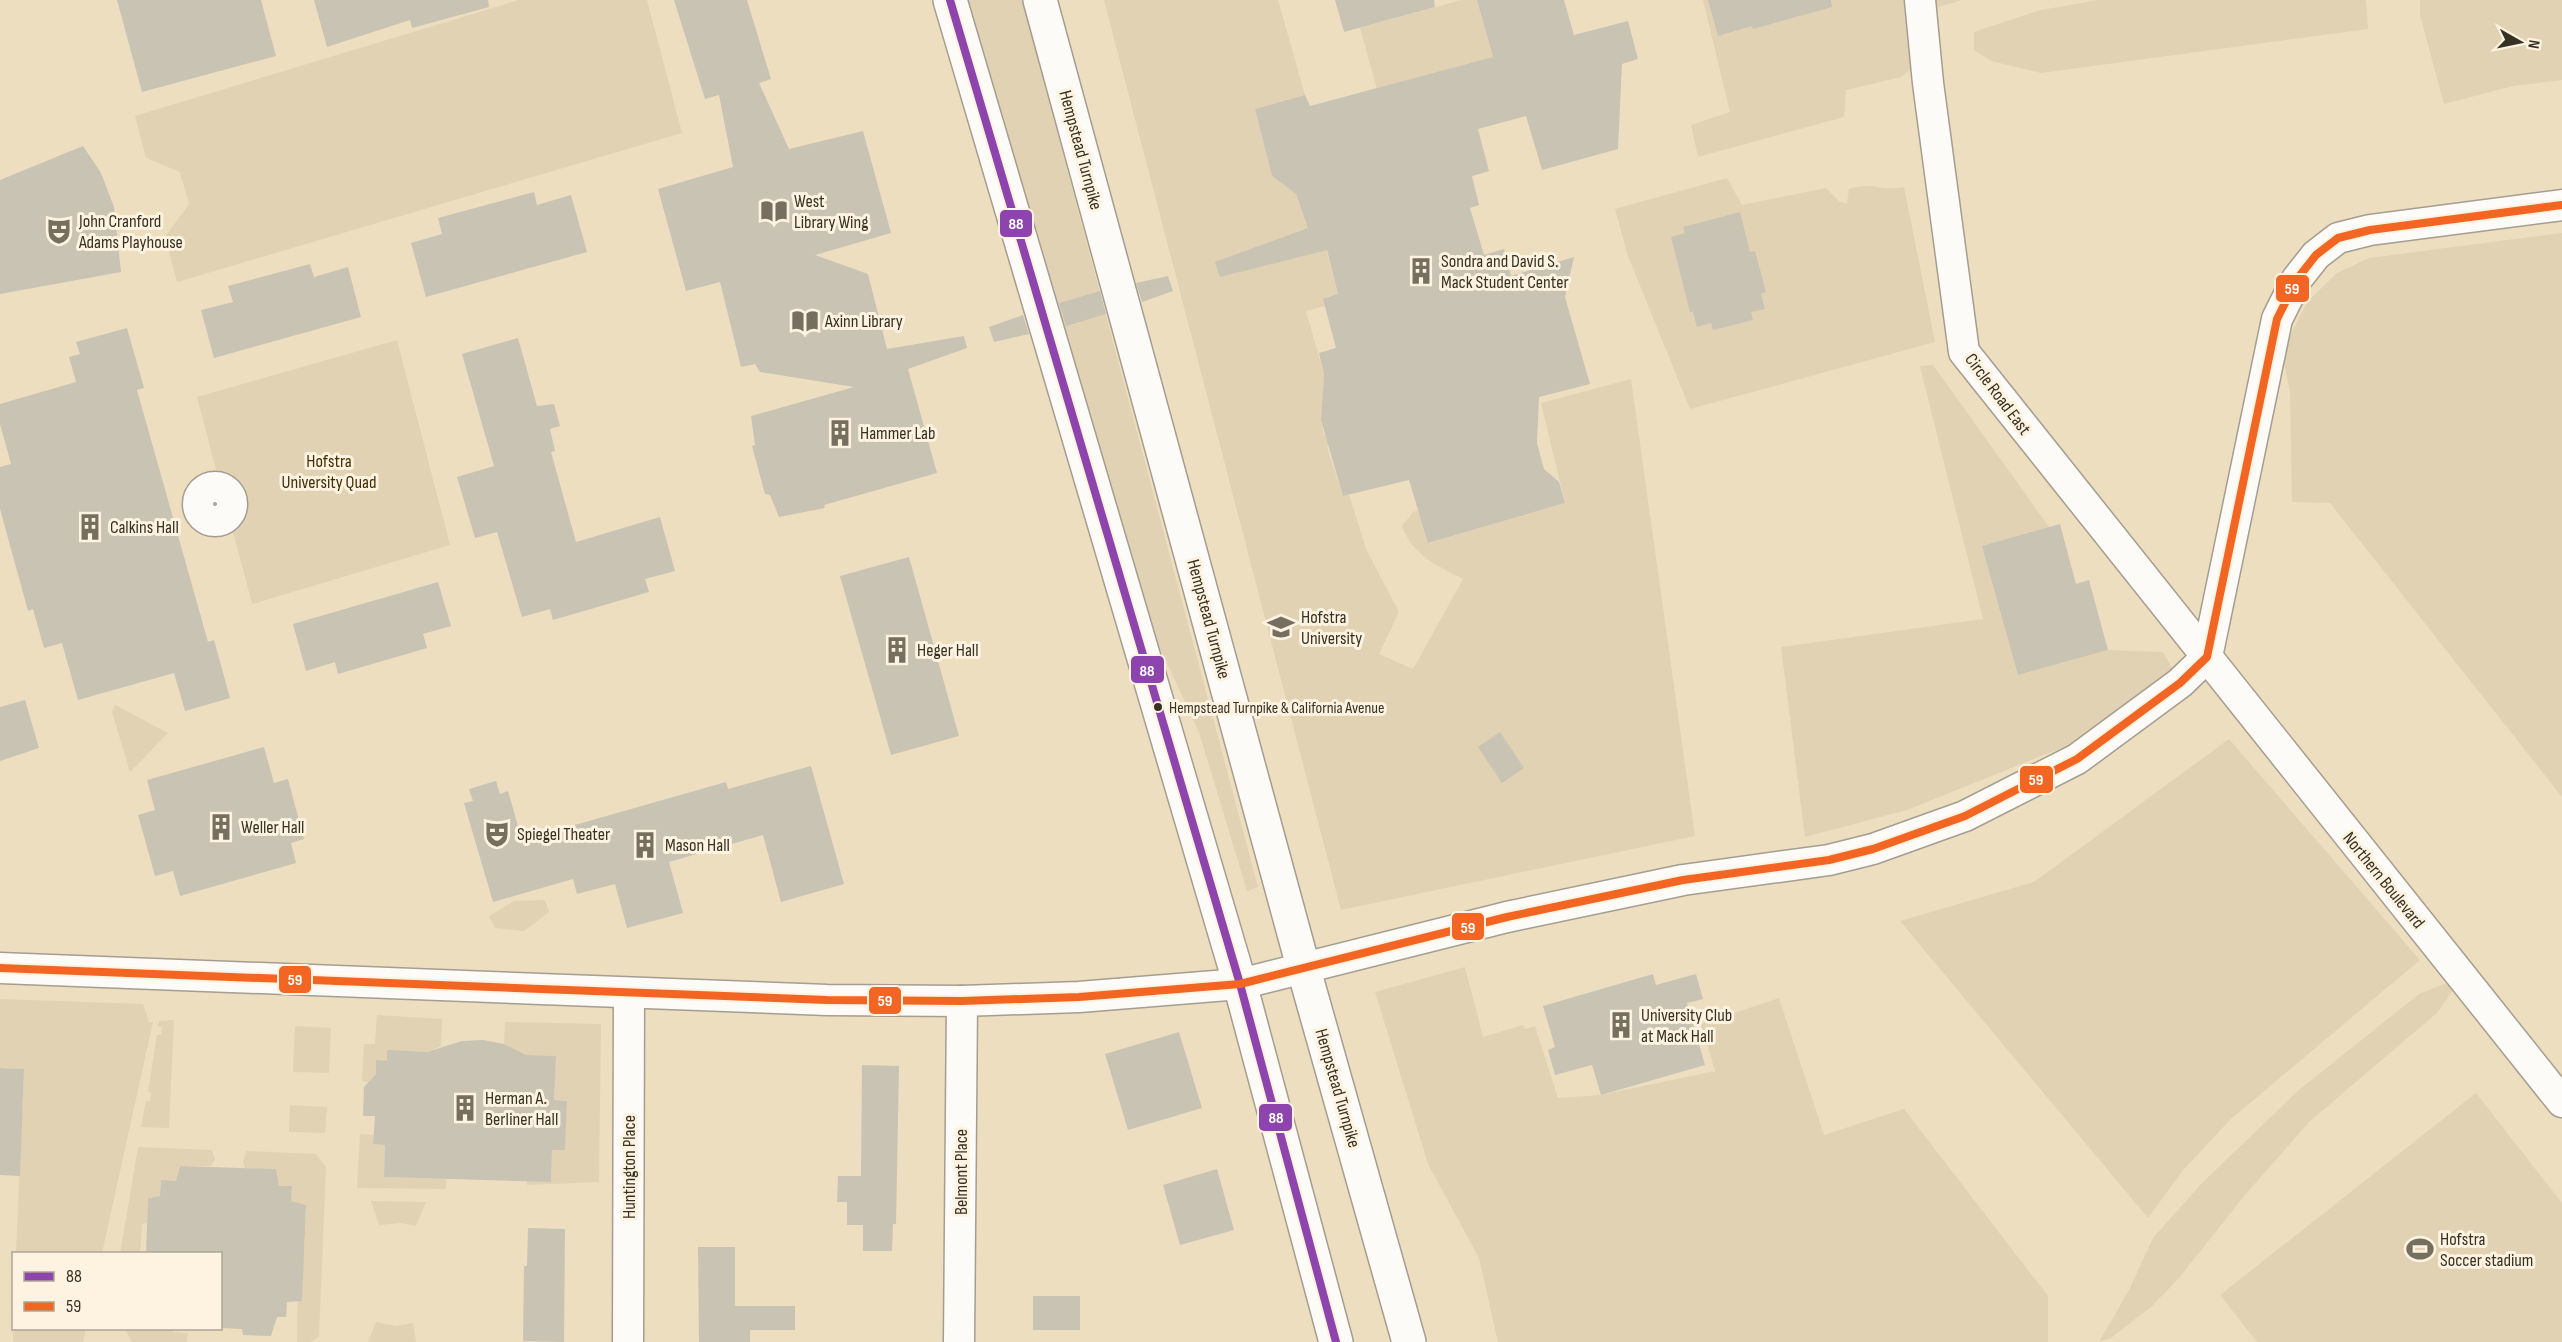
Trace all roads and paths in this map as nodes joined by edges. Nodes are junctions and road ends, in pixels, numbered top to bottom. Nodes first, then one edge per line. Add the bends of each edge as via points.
1 (950, 0) edge
2 (1040, 0) edge
3 (1920, 0) edge
4 (2562, 205) edge
5 (2206, 657) junction
6 (0, 968) edge
7 (1304, 970) junction
8 (1240, 984) junction
9 (629, 993) junction
10 (962, 1001) junction
11 (2562, 1102) edge
12 (628, 1342) edge
13 (959, 1342) edge
14 (1336, 1342) edge
15 (1409, 1342) edge

1 - 8 main road
2 - 7 main road, Hempstead Turnpike
3 - 5 street, Circle Road East via 1964,352
4 - 5 street via 2392,226 2338,238 2316,255 2297,279 2277,319
5 - 7 street via 2180,683 2077,759 1965,816 1873,849 1829,860 1683,880 1507,917
5 - 11 street, Northern Boulevard
6 - 9 street
7 - 8 street
7 - 15 main road, Hempstead Turnpike
8 - 10 street via 1079,997
8 - 14 main road
9 - 10 street
9 - 12 street, Huntington Place
10 - 13 street, Belmont Place

